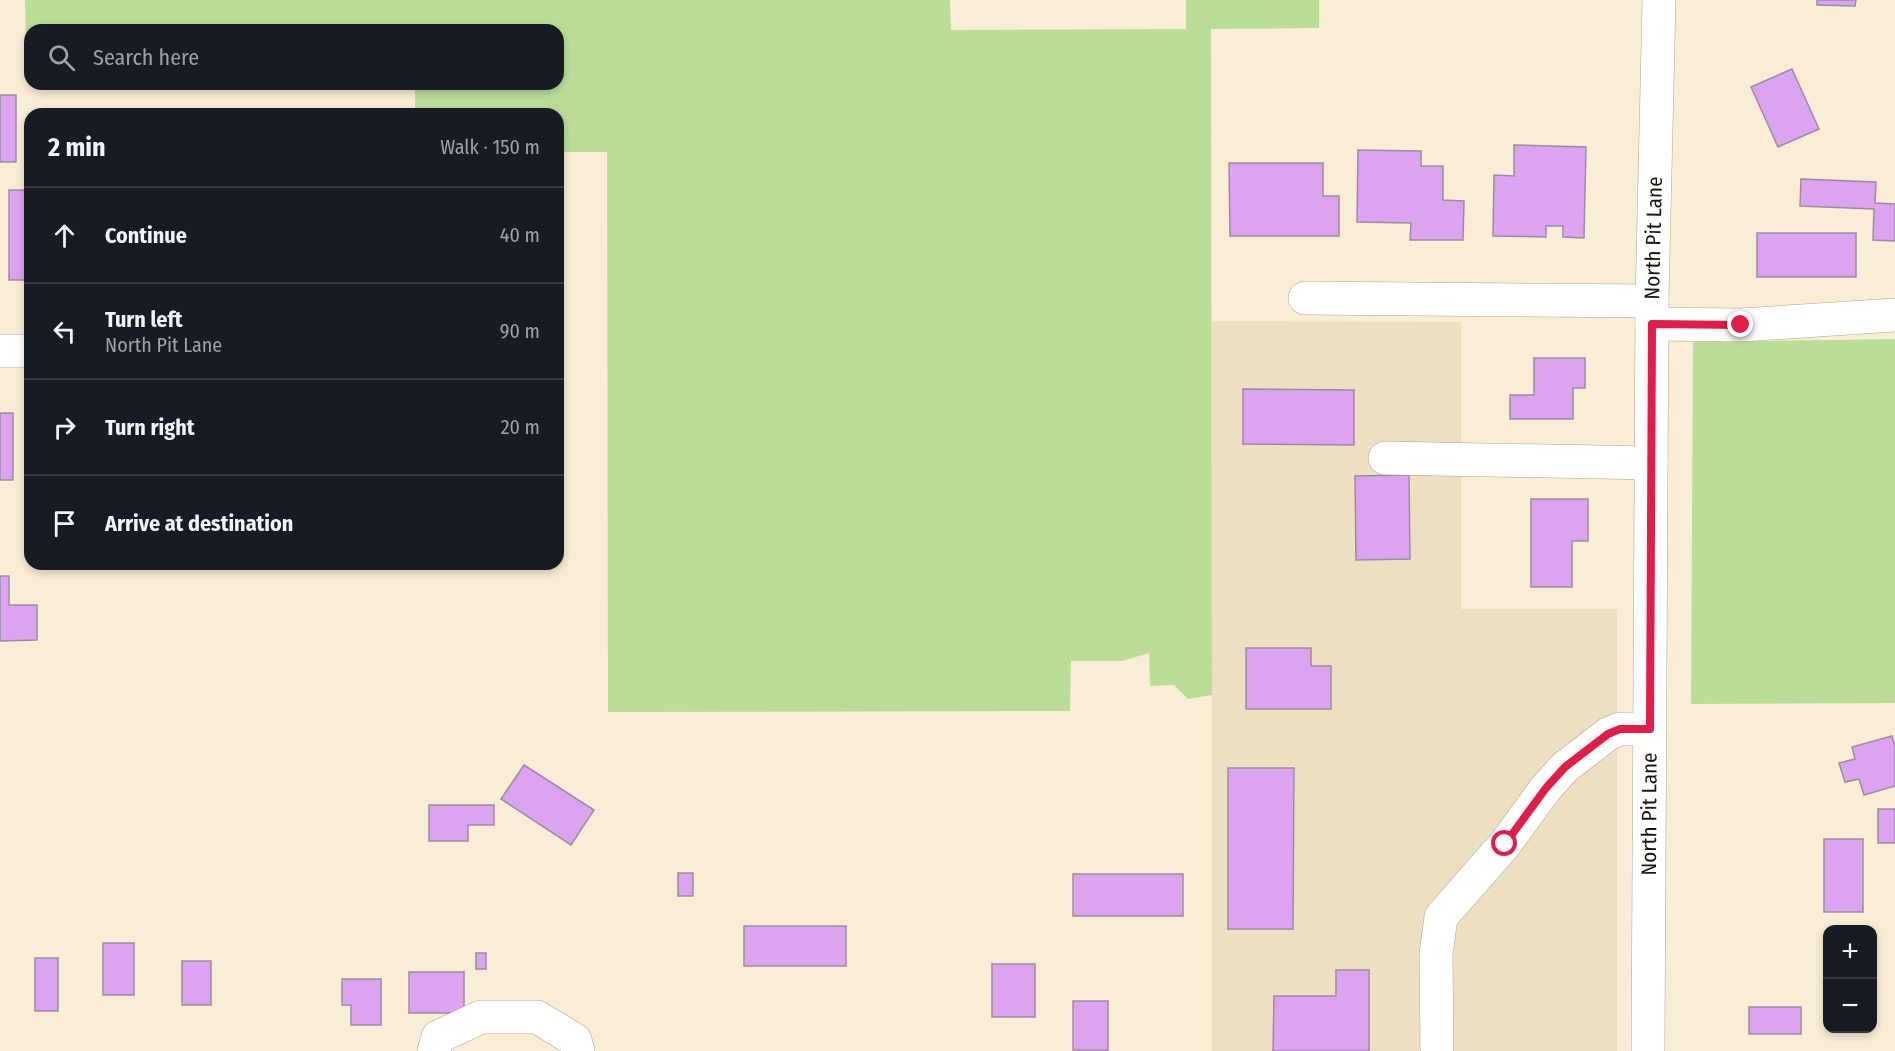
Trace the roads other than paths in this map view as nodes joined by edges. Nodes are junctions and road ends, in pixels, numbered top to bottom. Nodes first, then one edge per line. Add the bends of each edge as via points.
1 (1659, 0) edge
2 (1305, 297) dead end
3 (1652, 312) junction
4 (1895, 315) edge
5 (0, 351) edge
6 (24, 351) edge
7 (1385, 458) dead end
8 (1651, 463) junction
9 (1650, 729) junction
10 (434, 1051) edge
11 (578, 1051) edge
12 (1437, 1051) edge
13 (1648, 1051) edge

1 - 3 street, North Pit Lane
2 - 3 street
3 - 4 street via 1741,325
3 - 8 street, North Pit Lane
5 - 6 street
7 - 8 street
8 - 9 street, North Pit Lane
9 - 12 street via 1620,729 1608,734 1565,767 1441,917 1436,954
9 - 13 street, North Pit Lane
10 - 11 street via 438,1037 482,1017 537,1017 575,1040

